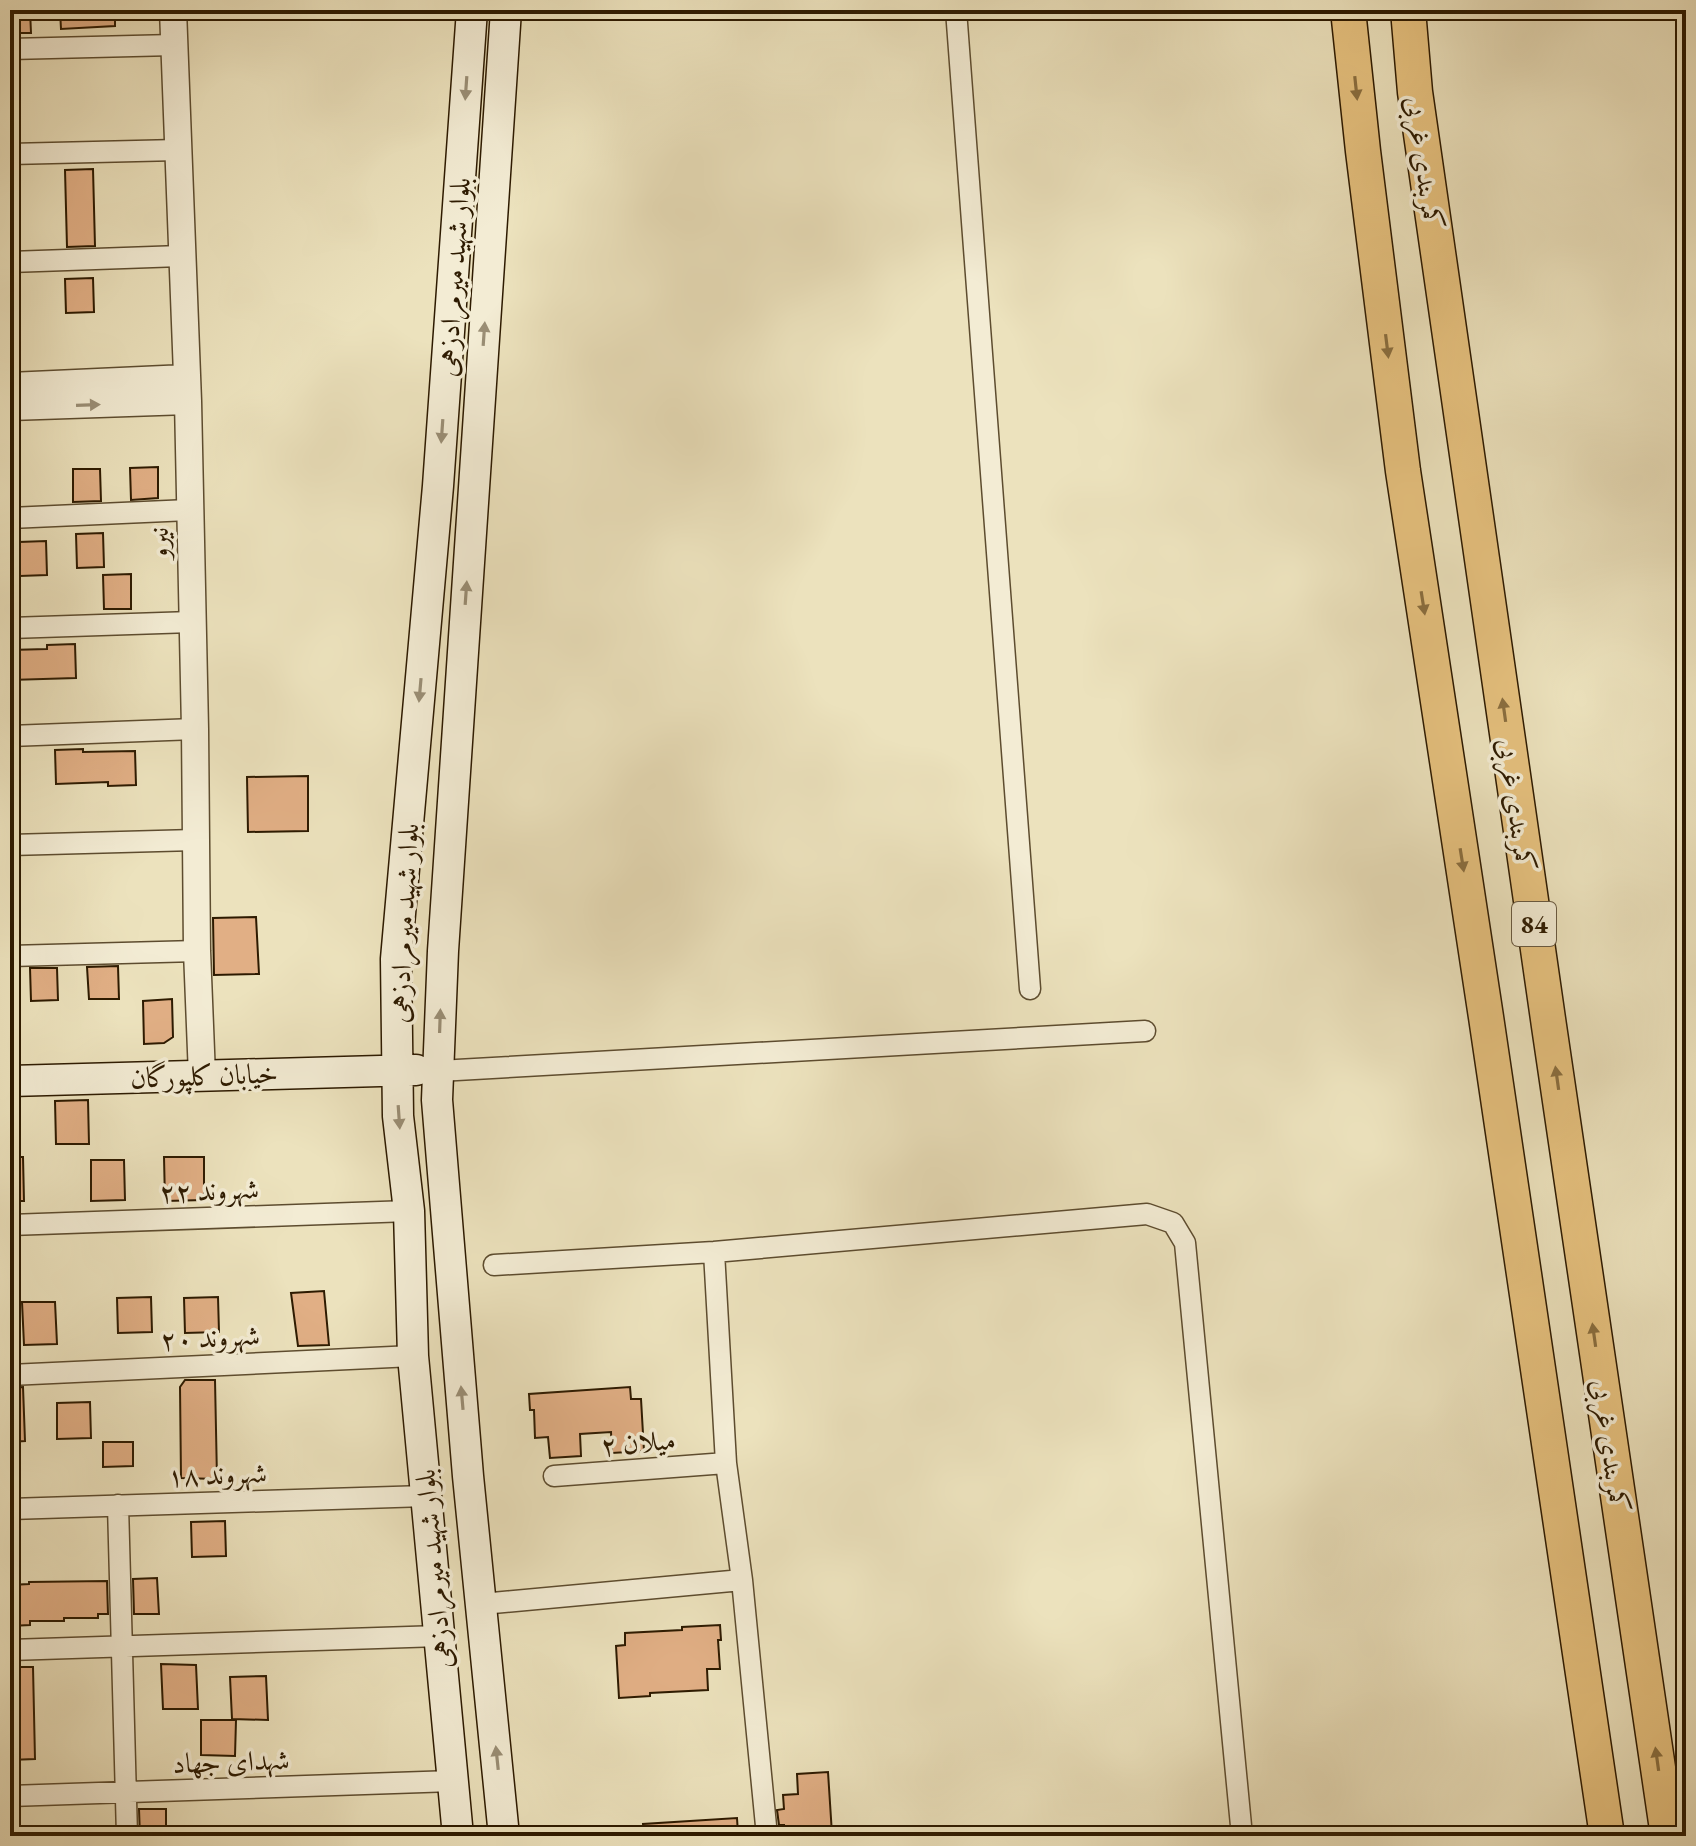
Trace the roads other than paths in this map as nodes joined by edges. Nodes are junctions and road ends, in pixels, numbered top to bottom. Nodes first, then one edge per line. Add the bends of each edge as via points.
1 (173, 10) edge
2 (472, 10) edge
3 (506, 10) edge
4 (956, 10) edge
5 (1348, 10) edge
6 (1408, 10) edge
7 (174, 45) junction
8 (10, 49) edge
9 (178, 150) junction
10 (10, 154) edge
11 (181, 256) junction
12 (10, 262) edge
13 (10, 386) edge
14 (187, 389) junction
15 (10, 407) edge
16 (189, 510) junction
17 (10, 518) edge
18 (192, 622) junction
19 (10, 628) edge
20 (195, 729) junction
21 (10, 736) edge
22 (195, 840) junction
23 (10, 845) edge
24 (197, 951) junction
25 (10, 956) edge
26 (1030, 989) dead end
27 (1145, 1031) dead end
28 (397, 1070) junction
29 (439, 1071) junction
30 (202, 1076) junction
31 (10, 1081) edge
32 (409, 1211) junction
33 (10, 1225) edge
34 (714, 1252) junction
35 (494, 1265) dead end
36 (413, 1356) junction
37 (10, 1375) edge
38 (726, 1463) junction
39 (554, 1476) dead end
40 (426, 1496) junction
41 (118, 1505) junction
42 (10, 1509) edge
43 (742, 1580) junction
44 (482, 1604) junction
45 (440, 1636) junction
46 (122, 1647) junction
47 (10, 1650) edge
48 (453, 1781) junction
49 (126, 1792) junction
50 (10, 1796) edge
51 (127, 1836) edge
52 (458, 1836) edge
53 (504, 1836) edge
54 (767, 1836) edge
55 (1242, 1836) edge
56 (1607, 1836) edge
57 (1668, 1836) edge

1 - 7 street, نیرو
2 -> 28 main road, بلوار شهید میرمرادزهی via 438,486 396,959
29 -> 3 main road, بلوار شهید میرمرادزهی
4 - 26 street
5 -> 56 highway, کمربندی غربی / 84 via 1403,471
57 -> 6 highway, کمربندی غربی / 84 via 1419,124
7 - 8 street
7 - 9 street, نیرو
9 - 10 street
9 - 11 street, نیرو
11 - 12 street
11 - 14 street, نیرو
13 - 14 street
15 -> 14 street
14 - 16 street, نیرو
16 - 17 street
16 - 18 street, نیرو
18 - 19 street
18 - 20 street, نیرو
20 - 21 street
20 - 22 street, نیرو
22 - 23 street
22 - 24 street, نیرو
24 - 25 street
24 - 30 street, نیرو
27 - 29 street
28 - 29 main road, خیابان کلپورگان
28 - 30 main road, خیابان کلپورگان
28 -> 32 main road, بلوار شهید میرمرادزهی
44 -> 29 main road, بلوار شهید میرمرادزهی via 438,1115
30 - 31 main road, خیابان کلپورگان
32 - 33 street, شهروند ۲۲
32 - 36 main road, بلوار شهید میرمرادزهی
34 - 35 street
34 - 38 street
34 - 55 street via 1147,1214 1173,1223 1185,1243
36 - 37 street, شهروند ۲۰
36 - 40 main road, بلوار شهید میرمرادزهی
38 - 39 street, میلان ۲
38 - 43 street
40 - 41 street, شهروند ۱۸
40 - 45 main road, بلوار شهید میرمرادزهی
41 - 42 street, شهروند ۱۸
41 - 46 street
43 - 44 street
43 - 54 street
53 -> 44 main road, بلوار شهید میرمرادزهی
45 - 46 street
45 - 48 main road, بلوار شهید میرمرادزهی
46 - 47 street
46 - 49 street
48 - 49 street, شهدای جهاد
48 - 52 main road, بلوار شهید میرمرادزهی
49 - 50 street, شهدای جهاد
49 - 51 street

